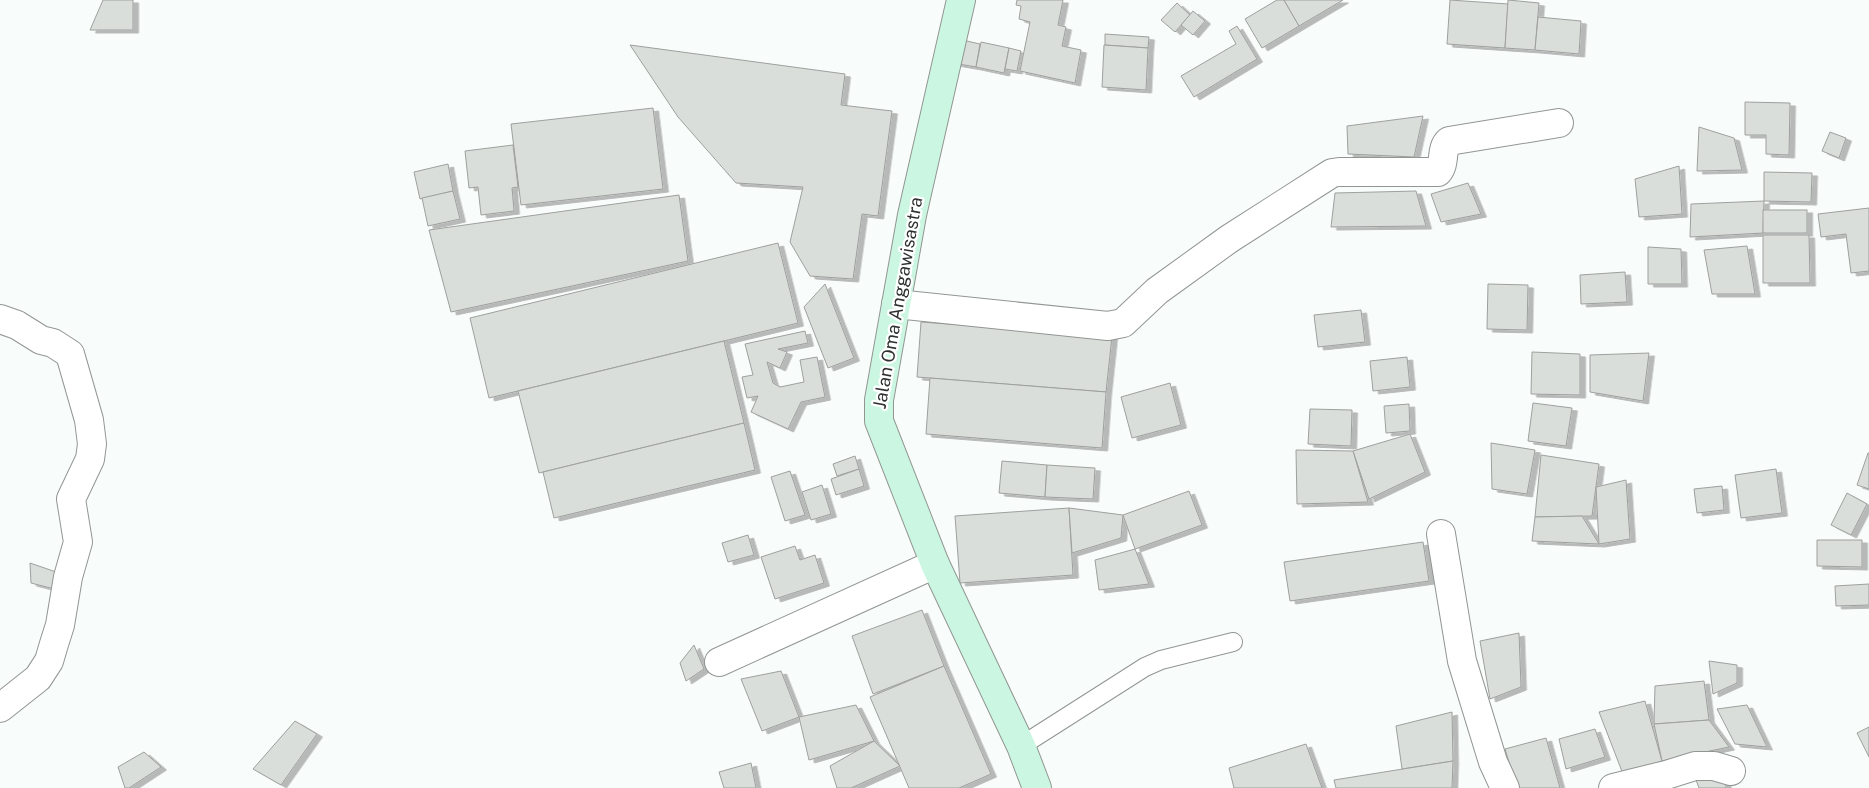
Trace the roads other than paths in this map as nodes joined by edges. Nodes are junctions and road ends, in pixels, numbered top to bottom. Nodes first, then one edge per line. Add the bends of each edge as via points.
1 (961, 0) edge
2 (1559, 123) dead end
3 (896, 304) junction
4 (0, 319) edge
5 (1441, 534) dead end
6 (935, 564) junction
7 (1233, 642) dead end
8 (719, 662) dead end
9 (0, 708) edge
10 (1021, 746) junction
11 (1730, 770) dead end
12 (1037, 788) edge
13 (1505, 788) edge
14 (1613, 788) edge

1 - 3 main road, Jalan Oma Anggawisastra via 912,215
2 - 3 street via 1449,141 1444,146 1442,166 1438,172 1332,173 1229,239 1158,291 1123,324 1108,326
3 - 6 main road, Jalan Oma Anggawisastra via 879,400 879,421
4 - 9 street via 70,354 89,420 92,444 90,459 71,499 78,542 54,644 38,678
5 - 13 street via 1462,661 1493,762
6 - 8 street
6 - 10 main road, Jalan Oma Anggawisastra
7 - 10 lane via 1145,666
10 - 12 main road, Jalan Oma Anggawisastra
11 - 14 street via 1695,766

